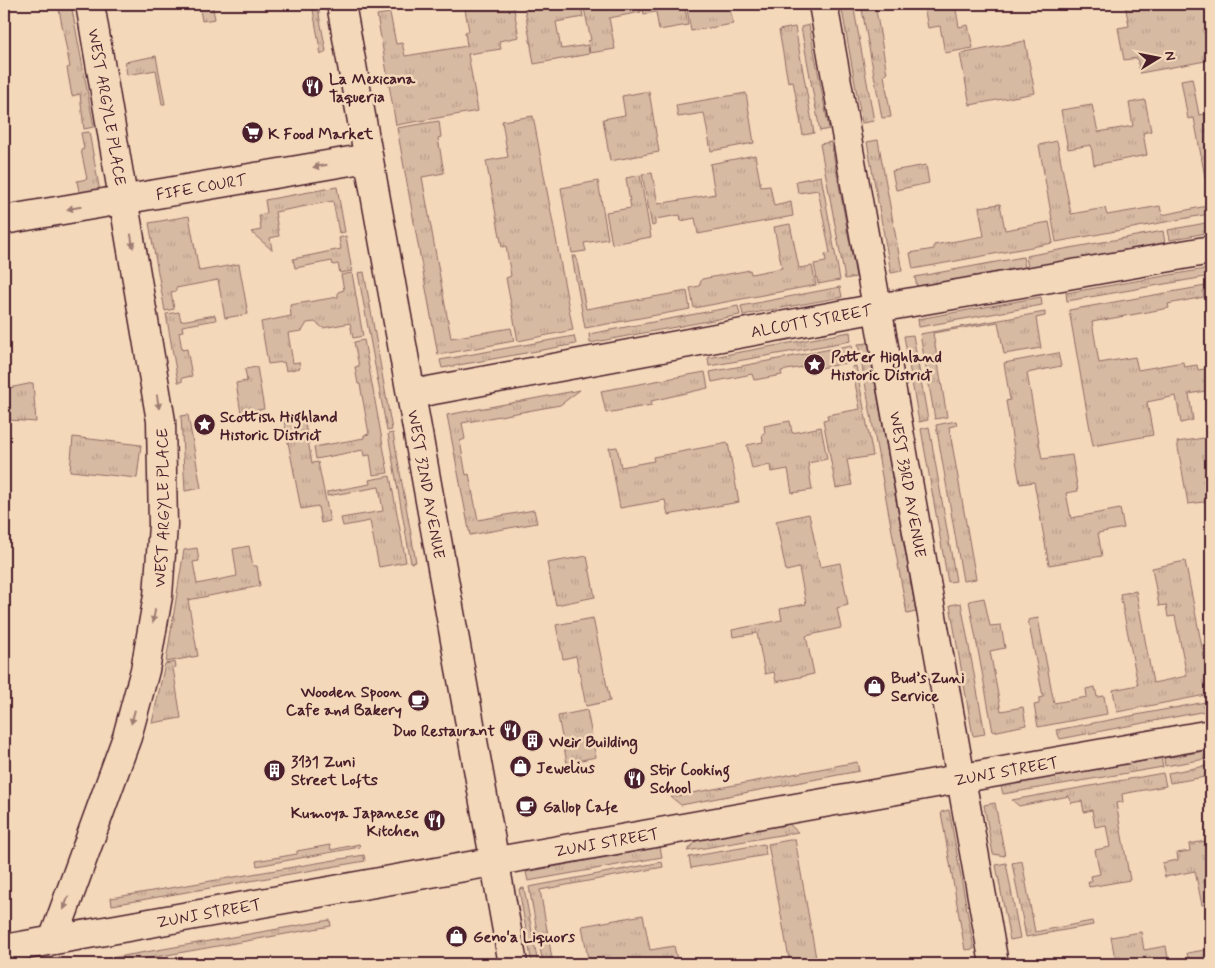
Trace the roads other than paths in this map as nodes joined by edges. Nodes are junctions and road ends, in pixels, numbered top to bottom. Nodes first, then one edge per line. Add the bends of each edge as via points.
1 (90, 4) edge
2 (341, 4) edge
3 (823, 4) edge
4 (368, 158) junction
5 (124, 200) junction
6 (4, 220) edge
7 (1211, 250) edge
8 (878, 308) junction
9 (412, 394) junction
10 (1211, 734) edge
11 (962, 778) junction
12 (495, 861) junction
13 (53, 940) junction
14 (13, 954) edge
15 (514, 964) edge
16 (994, 964) edge

1 - 5 street, WEST ARGYLE PLACE
2 - 4 street, WEST 32ND AVENUE
3 - 8 street, WEST 33RD AVENUE
4 -> 5 street, FIFE COURT
4 - 9 street, WEST 32ND AVENUE
5 -> 6 street, FIFE COURT
5 -> 13 street, WEST ARGYLE PLACE via 161,421 164,525 158,596 145,670 127,737
7 - 8 street, ALCOTT STREET
8 - 9 street, ALCOTT STREET
8 - 11 street, WEST 33RD AVENUE
9 - 12 street, WEST 32ND AVENUE
10 - 11 street, ZUNI STREET
11 - 12 street, ZUNI STREET
11 - 16 street, WEST 33RD AVENUE
12 - 13 street, ZUNI STREET
12 - 15 street, WEST 32ND AVENUE
13 - 14 street, ZUNI STREET

